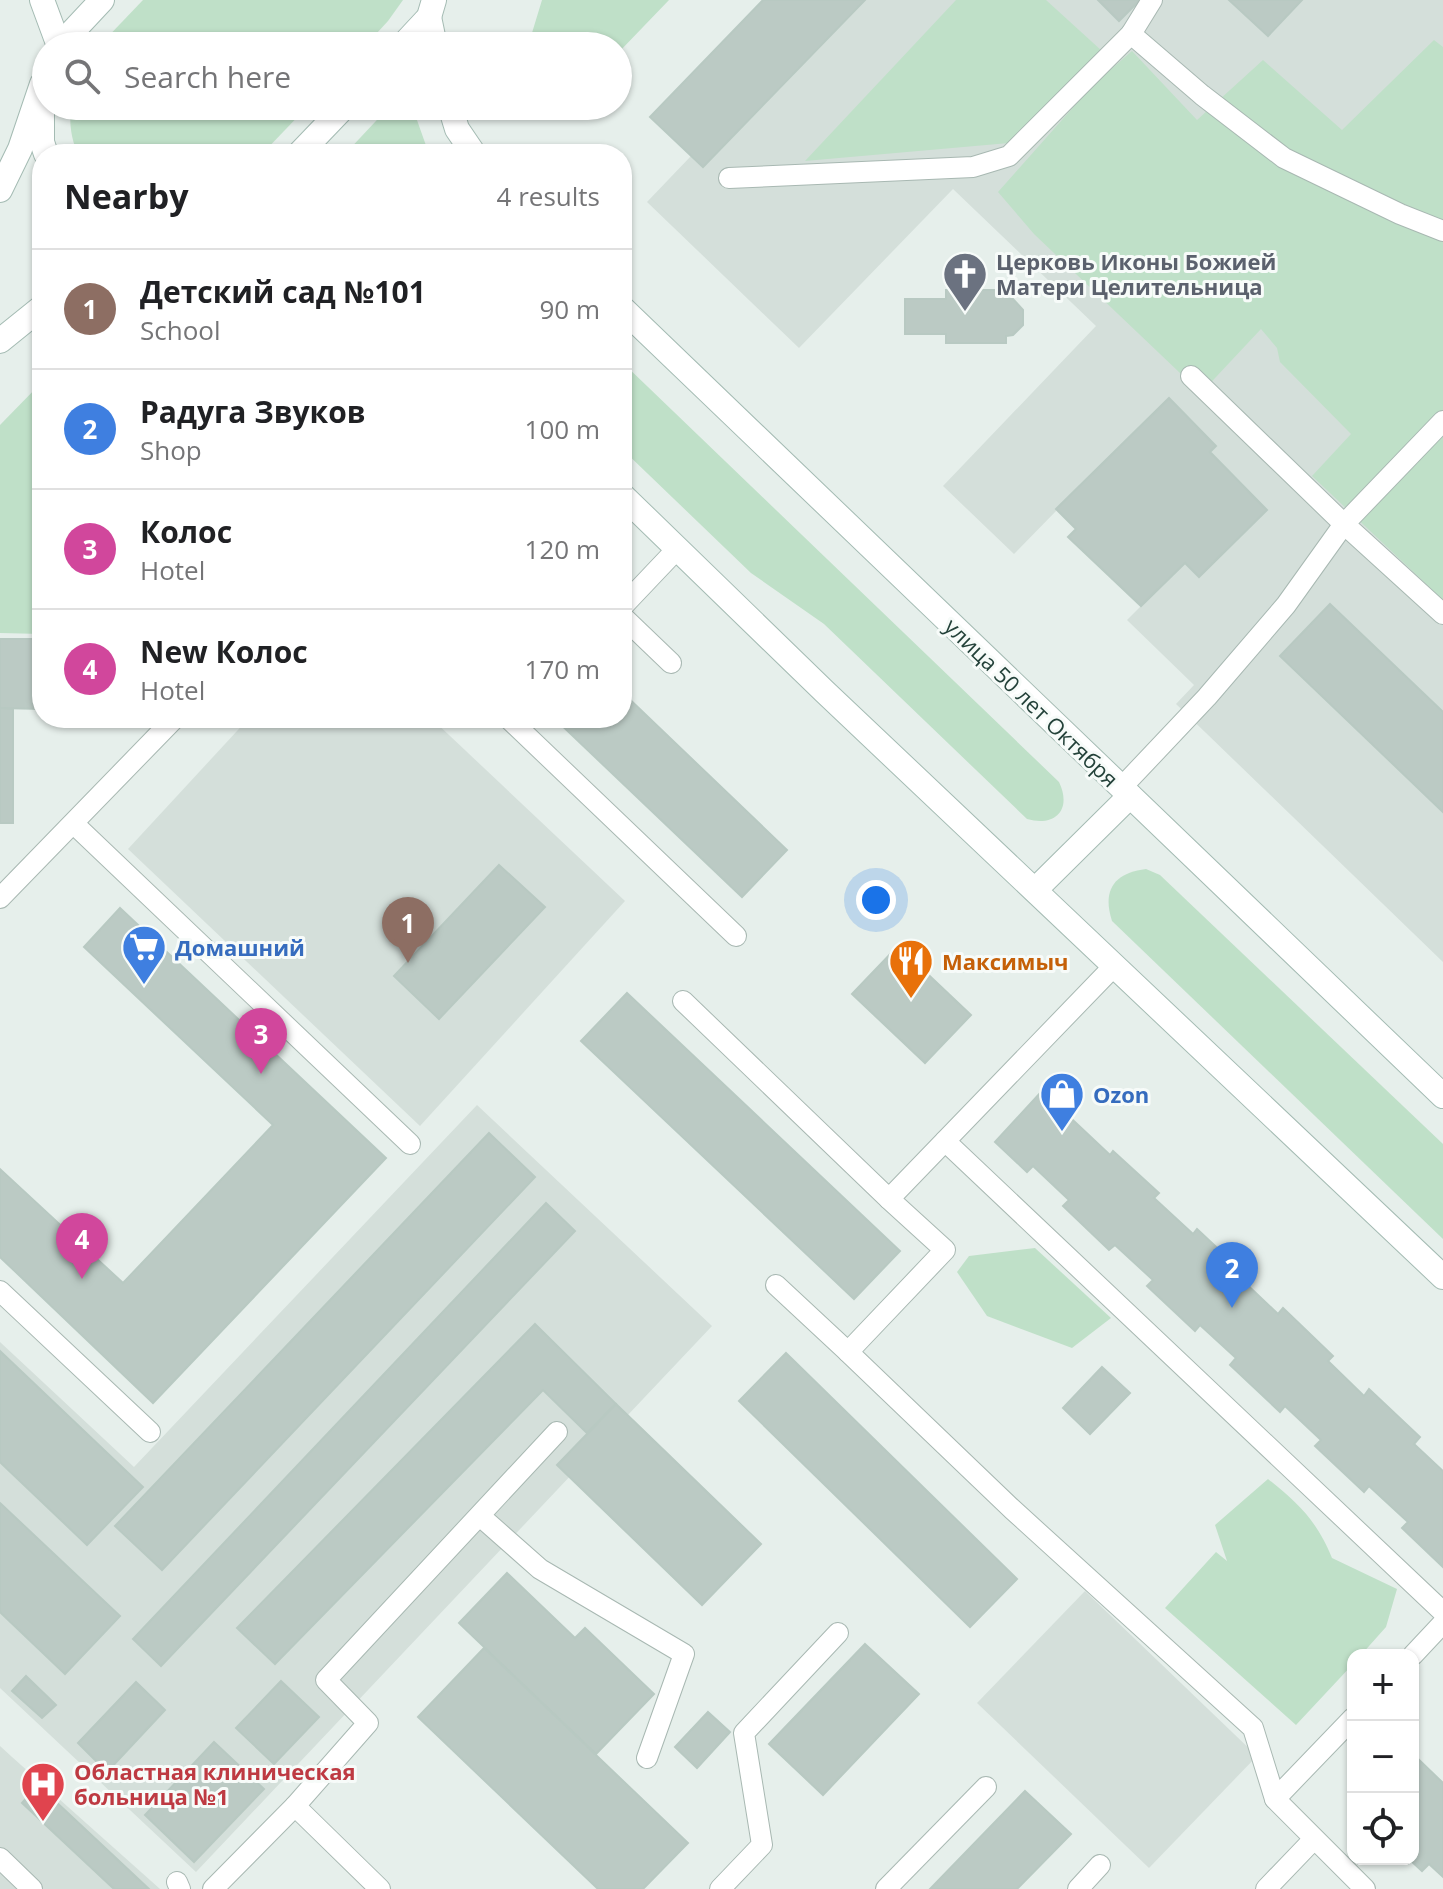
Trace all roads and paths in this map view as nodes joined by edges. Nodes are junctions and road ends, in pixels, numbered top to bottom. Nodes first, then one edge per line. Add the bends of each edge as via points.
1 (42, 0) edge
2 (102, 0) edge
3 (1152, 0) edge
4 (431, 9) edge
5 (54, 32) edge
6 (72, 32) edge
7 (413, 32) edge
8 (433, 32) edge
9 (1131, 34) junction
10 (32, 114) edge
11 (43, 120) edge
12 (332, 120) edge
13 (454, 120) edge
14 (43, 144) edge
15 (309, 144) edge
16 (467, 144) edge
17 (729, 178) dead end
18 (0, 190) edge
19 (1443, 231) edge
20 (32, 315) edge
21 (632, 318) edge
22 (0, 341) edge
23 (1191, 376) dead end
24 (1443, 421) edge
25 (632, 505) edge
26 (1344, 524) junction
27 (677, 549) junction
28 (632, 596) edge
29 (1443, 614) edge
30 (632, 626) edge
31 (671, 663) dead end
32 (165, 728) edge
33 (518, 728) edge
34 (1126, 792) junction
35 (74, 824) junction
36 (1035, 890) junction
37 (0, 898) edge
38 (736, 936) dead end
39 (1115, 965) junction
40 (683, 1001) dead end
41 (1442, 1093) edge
42 (945, 1141) junction
43 (410, 1144) dead end
44 (889, 1199) junction
45 (1443, 1277) edge
46 (776, 1285) dead end
47 (0, 1291) edge
48 (848, 1352) junction
49 (150, 1432) dead end
50 (557, 1432) dead end
51 (480, 1516) junction
52 (1443, 1612) edge
53 (1443, 1623) edge
54 (838, 1633) dead end
55 (1419, 1649) edge
56 (1350, 1721) edge
57 (647, 1758) dead end
58 (986, 1787) dead end
59 (1275, 1799) junction
60 (295, 1806) junction
61 (1314, 1839) junction
62 (0, 1858) edge
63 (1100, 1865) dead end
64 (32, 1889) edge
65 (213, 1889) edge
66 (380, 1889) edge
67 (720, 1889) edge
68 (886, 1889) edge
69 (1078, 1889) edge
70 (1266, 1889) edge
71 (1365, 1889) edge

1 - 5 main road
2 - 6 main road
3 - 9 lane
4 - 7 main road
4 - 8 main road
9 - 17 lane via 1009,156 973,167
9 - 19 lane via 1284,158
10 - 18 main road
11 - 14 main road
12 - 15 main road
13 - 16 main road
20 - 22 main road
21 - 34 main road, улица 50 лет Октября
23 - 26 lane
24 - 26 lane
25 - 27 main road
26 - 29 lane
26 - 34 lane via 1286,605
27 - 28 lane
27 - 36 main road
30 - 31 lane
32 - 35 lane
33 - 38 lane
34 - 36 main road
34 - 41 main road, улица 50 лет Октября
35 - 37 lane
35 - 43 lane
36 - 39 main road
39 - 42 lane
39 - 45 main road
40 - 44 lane
42 - 44 lane
42 - 52 lane
44 - 48 lane via 945,1250
46 - 48 lane
47 - 49 lane
48 - 59 lane via 1253,1728
50 - 51 lane
51 - 57 lane via 540,1569 684,1654
51 - 60 lane via 326,1680 368,1723
53 - 55 lane
54 - 67 lane via 744,1733 762,1845
56 - 59 lane
58 - 68 lane
59 - 61 lane
60 - 65 lane
60 - 66 lane
61 - 70 lane
61 - 71 lane
62 - 64 lane
63 - 69 lane

